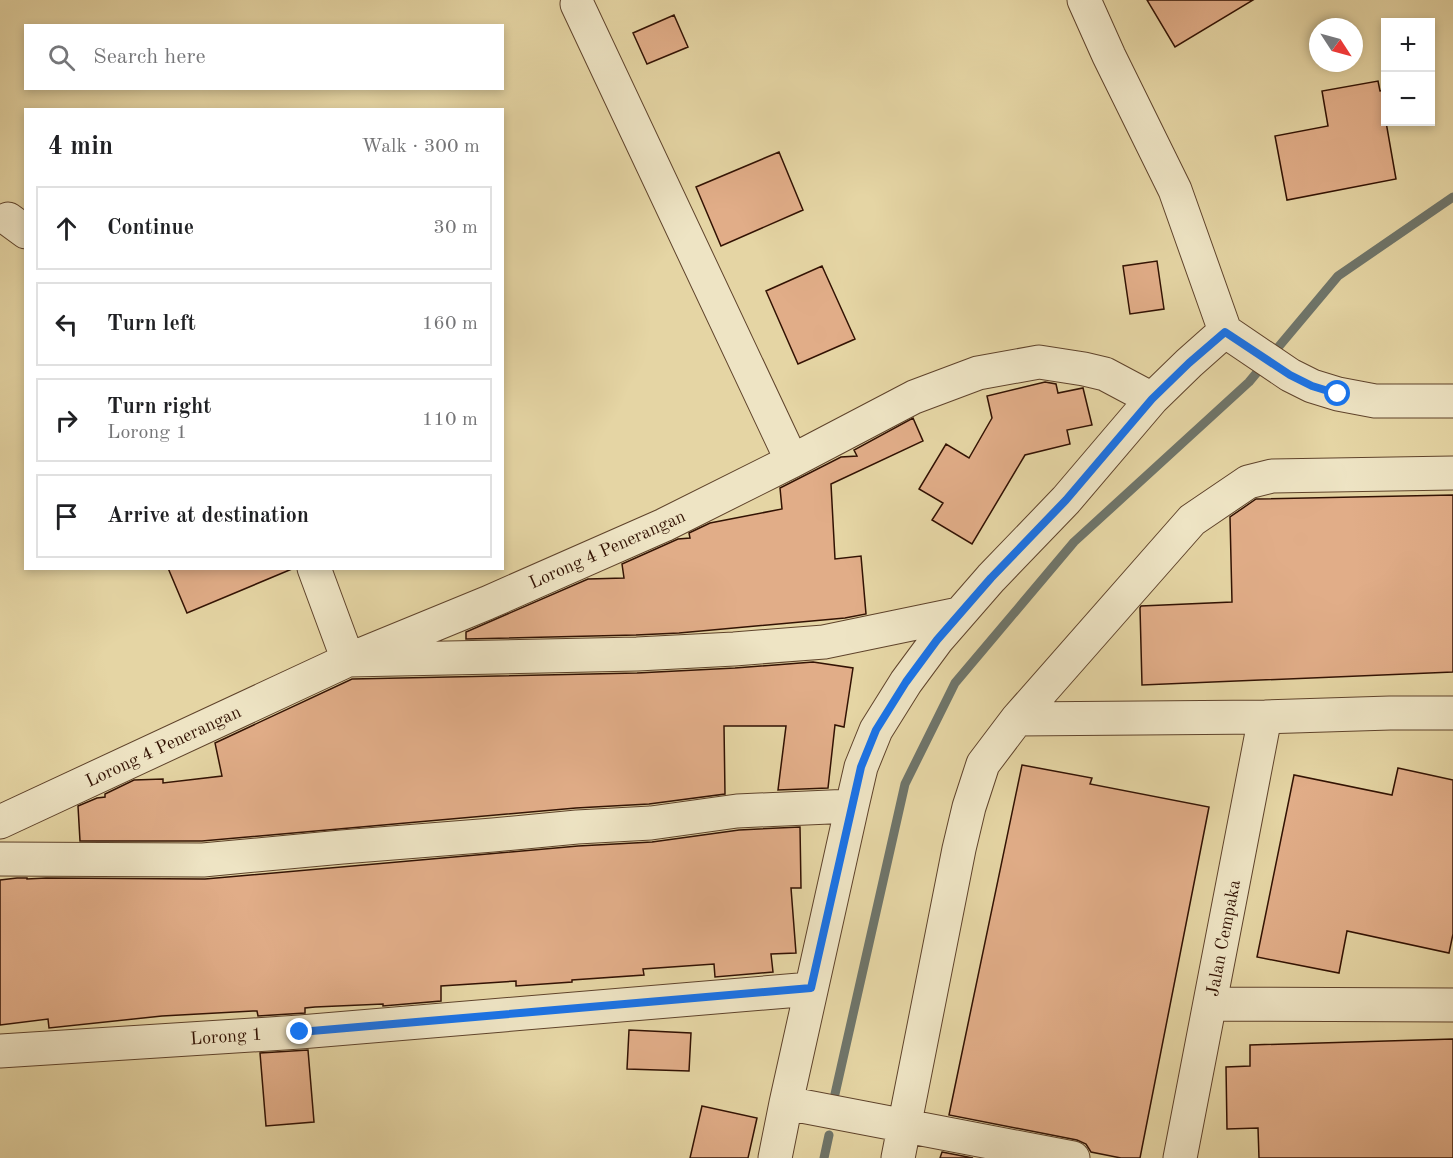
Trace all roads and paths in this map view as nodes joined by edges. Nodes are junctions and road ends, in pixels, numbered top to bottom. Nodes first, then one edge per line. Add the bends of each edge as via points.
1 (1084, 0) edge
2 (577, 4) dead end
3 (1225, 332) junction
4 (1152, 399) junction
5 (1453, 401) edge
6 (792, 461) junction
7 (1453, 473) edge
8 (315, 570) edge
9 (959, 614) junction
10 (348, 660) junction
11 (1453, 713) edge
12 (1265, 717) junction
13 (1017, 719) junction
14 (852, 806) junction
15 (0, 822) edge
16 (0, 860) edge
17 (811, 988) junction
18 (1210, 1004) junction
19 (1453, 1005) edge
20 (0, 1051) edge
21 (786, 1103) junction
22 (905, 1126) junction
23 (775, 1158) edge
24 (898, 1158) edge
25 (1073, 1158) edge
26 (1180, 1158) edge

1 - 3 street via 1175,190
2 - 6 street
3 - 4 street
3 - 5 street via 1290,375 1338,394 1376,400
4 - 6 street, Lorong 4 Penerangan via 1104,374 1039,362 978,373 914,397
4 - 9 street via 1066,500
6 - 10 street, Lorong 4 Penerangan via 654,530
7 - 13 street via 1272,476 1248,482 1192,520
8 - 10 street
9 - 10 street via 812,643 637,654
9 - 14 street via 906,682 876,730 861,767
10 - 15 street, Lorong 4 Penerangan
11 - 12 street
12 - 13 street
12 - 18 street, Jalan Cempaka
13 - 22 street via 983,764 969,807
14 - 16 street via 737,811 651,823 203,860
14 - 17 street
17 - 20 street, Lorong 1 via 312,1031
17 - 21 street
18 - 19 street
18 - 26 street, Jalan Cempaka
21 - 22 street
21 - 23 street
22 - 24 street
22 - 25 street

